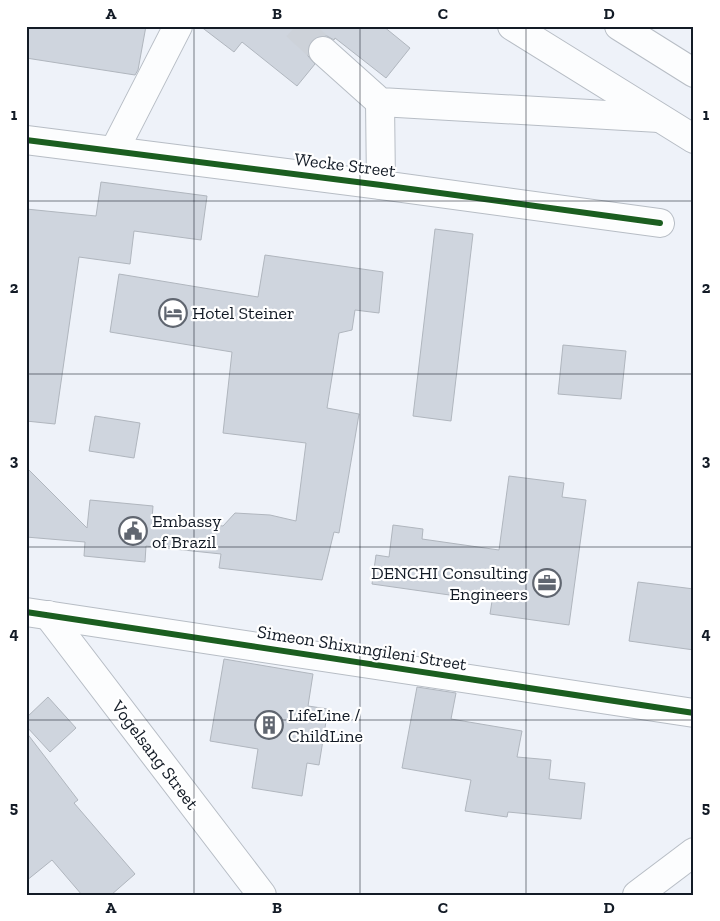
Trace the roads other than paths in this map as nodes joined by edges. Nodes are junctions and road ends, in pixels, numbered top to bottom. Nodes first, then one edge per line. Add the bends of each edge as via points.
1 (178, 26) edge
2 (512, 26) edge
3 (619, 26) edge
4 (323, 51) tunnel mouth
5 (694, 73) edge
6 (380, 102) junction
7 (659, 118) junction
8 (694, 139) edge
9 (26, 140) edge
10 (114, 151) junction
11 (381, 185) junction
12 (660, 223) dead end
13 (37, 614) edge
14 (694, 713) edge
15 (694, 852) edge
16 (262, 895) edge
17 (637, 895) edge

1 - 10 main road
2 - 7 main road
3 - 5 main road
4 - 6 main road
6 - 7 main road
6 - 11 main road
7 - 8 main road
9 - 10 main road, Wecke Street
10 - 11 main road, Wecke Street
11 - 12 main road, Wecke Street
13 - 14 main road, Simeon Shixungileni Street
13 - 16 main road, Vogelsang Street
15 - 17 main road

